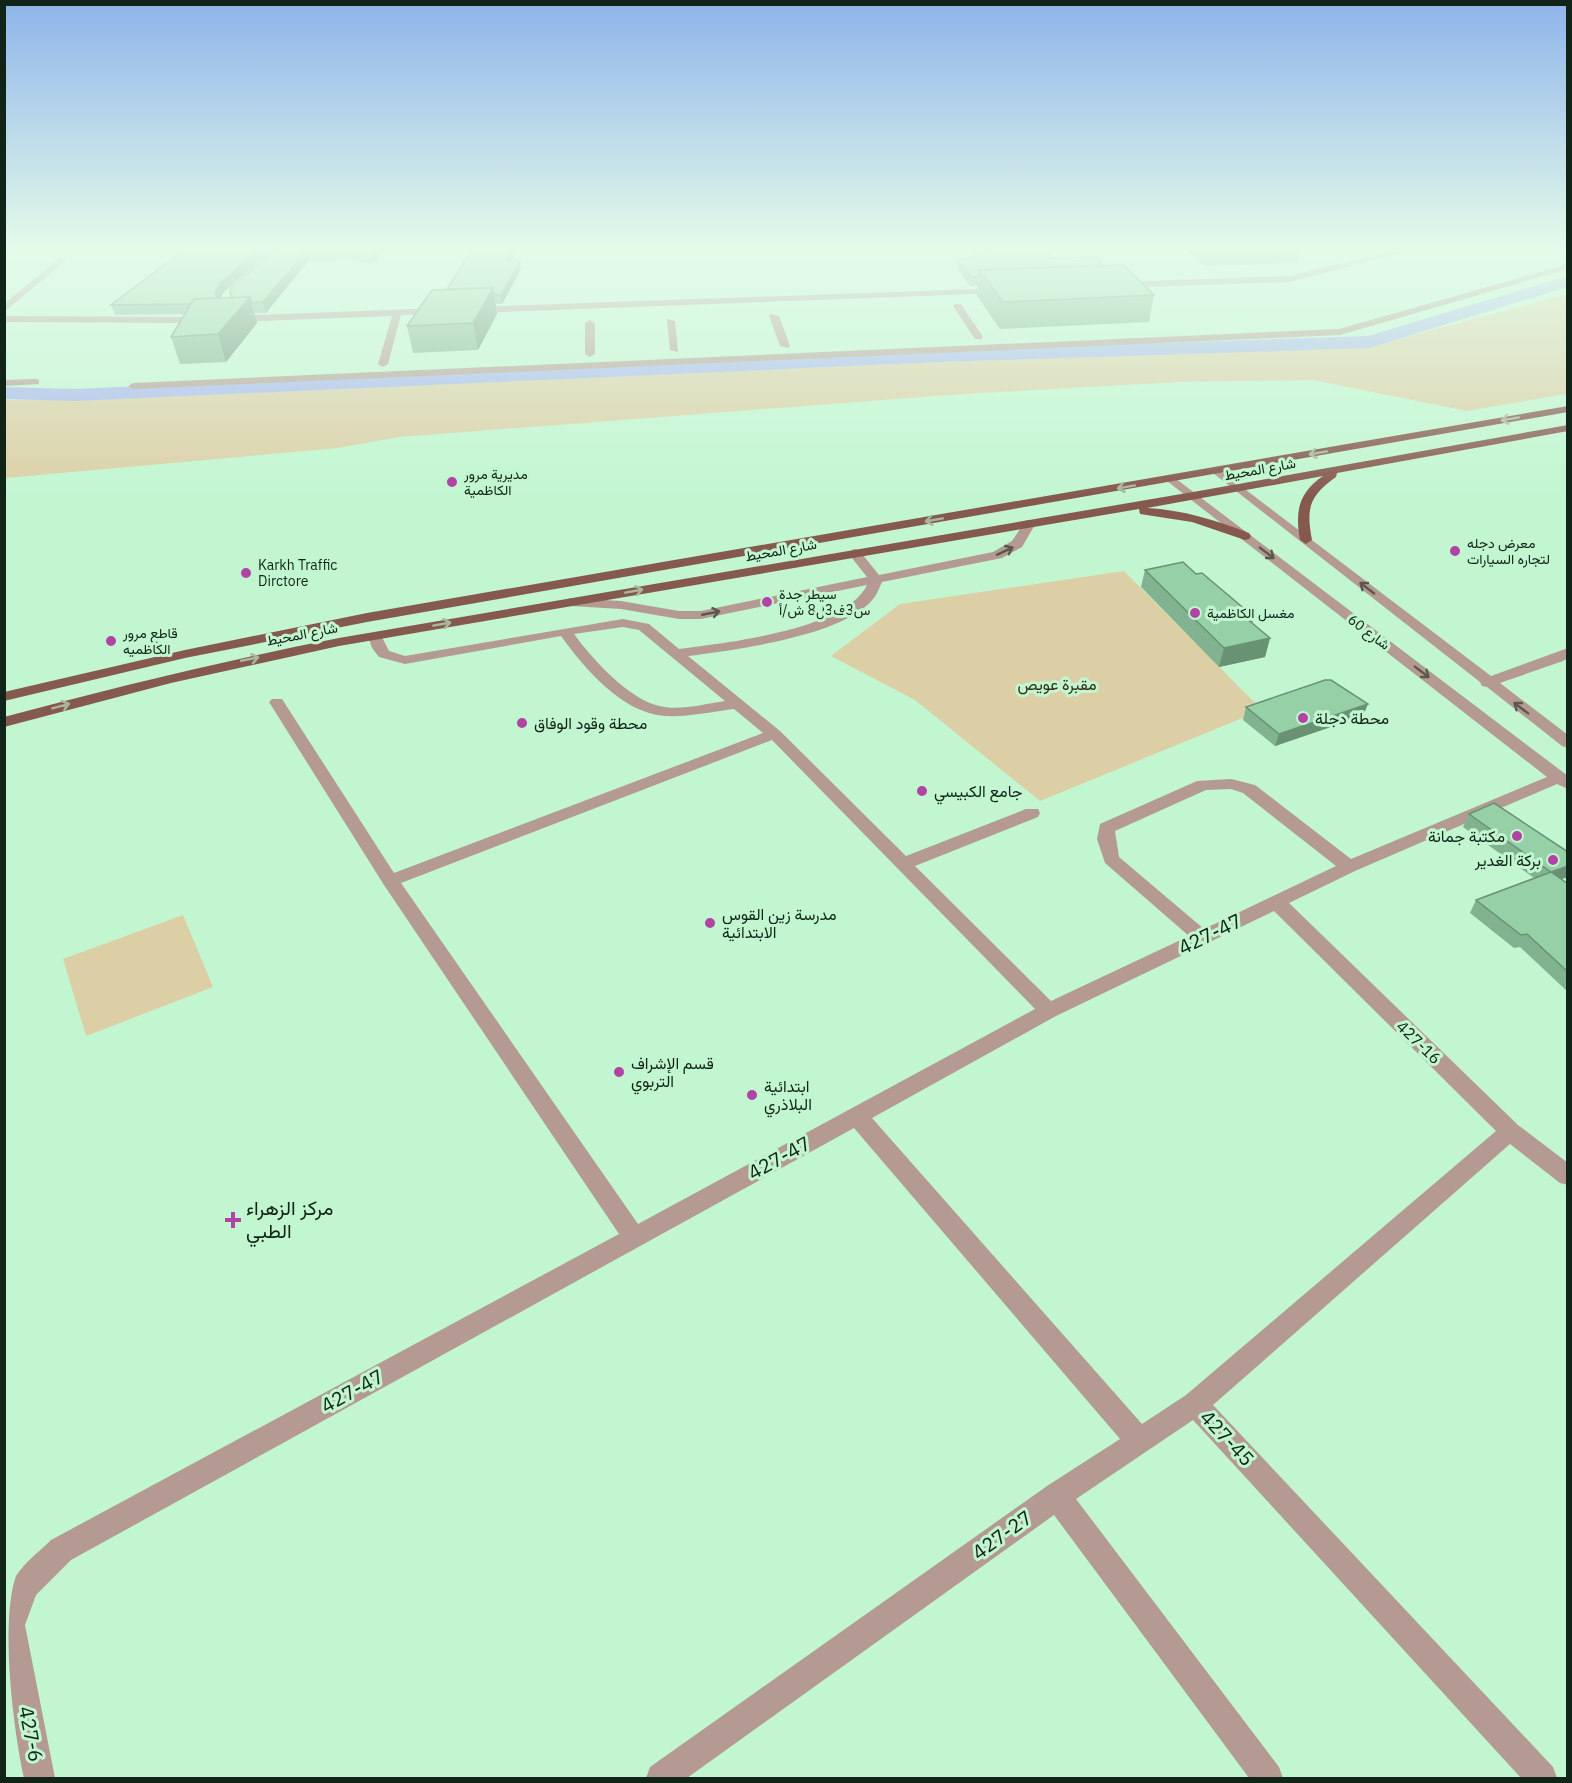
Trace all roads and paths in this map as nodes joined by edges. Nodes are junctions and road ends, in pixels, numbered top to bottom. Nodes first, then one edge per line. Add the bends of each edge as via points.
1 (393, 329) edge
2 (591, 329) edge
3 (670, 329) edge
4 (779, 329) edge
5 (973, 329) edge
6 (1350, 329) edge
7 (990, 336) dead end
8 (967, 337) dead end
9 (978, 337) junction
10 (786, 345) junction
11 (797, 345) dead end
12 (774, 346) dead end
13 (686, 350) dead end
14 (578, 355) dead end
15 (394, 363) dead end
16 (371, 364) dead end
17 (383, 364) junction
18 (4, 382) edge
19 (35, 382) dead end
20 (133, 386) dead end
21 (1568, 409) edge
22 (1568, 428) edge
23 (1217, 471) junction
24 (1339, 471) junction
25 (1171, 479) junction
26 (1238, 488) junction
27 (1193, 496) junction
28 (1101, 511) junction
29 (1030, 523) junction
30 (1245, 536) junction
31 (824, 538) junction
32 (1306, 540) junction
33 (784, 545) junction
34 (848, 554) junction
35 (792, 564) junction
36 (876, 580) junction
37 (570, 602) junction
38 (565, 632) junction
39 (375, 636) junction
40 (1568, 651) edge
41 (678, 654) junction
42 (1488, 683) junction
43 (4, 697) edge
44 (276, 702) dead end
45 (738, 704) junction
46 (4, 722) edge
47 (774, 734) junction
48 (1568, 743) edge
49 (1563, 781) edge
50 (1032, 813) dead end
51 (903, 864) junction
52 (1349, 867) junction
53 (390, 881) junction
54 (1276, 902) junction
55 (1202, 937) junction
56 (1049, 1011) junction
57 (856, 1115) junction
58 (1510, 1131) junction
59 (1568, 1176) edge
60 (634, 1237) junction
61 (1195, 1404) junction
62 (1139, 1442) junction
63 (1057, 1496) junction
64 (26, 1585) joint
65 (39, 1779) edge
66 (661, 1779) edge
67 (1268, 1779) edge
68 (1542, 1779) edge

1 - 17 street
2 - 14 street via 595,354
3 - 13 street via 669,351
4 - 10 street
5 - 9 street
6 - 20 street
7 - 9 street
8 - 9 street
10 - 11 street
10 - 12 street
15 - 17 street
16 - 17 street
18 - 19 street
21 -> 23 main road, شارع المحيط
22 - 24 main road, شارع المحيط
23 - 25 main road, شارع المحيط
23 - 26 street, شارع 60
24 - 26 main road, شارع المحيط
24 - 32 main road via 1317,484 1306,498 1301,517
25 - 27 street, شارع 60
25 -> 31 main road, شارع المحيط
26 - 27 main road, شارع المحيط
26 - 32 street, شارع 60
27 - 28 main road, شارع المحيط
27 - 30 street, شارع 60
28 - 29 main road, شارع المحيط
28 - 30 main road via 1153,511 1186,516
29 - 34 main road, شارع المحيط
36 -> 29 street via 1005,552 1017,544
30 -> 49 street, شارع 60
31 - 33 main road, شارع المحيط
31 - 34 main road via 827,548
42 -> 32 street, شارع 60
33 - 35 main road via 796,554
33 - 43 main road, شارع المحيط via 287,631
34 - 35 main road, شارع المحيط
34 - 36 street
37 -> 35 main road, شارع المحيط
37 -> 36 street via 700,615
36 - 41 street via 868,599 845,616 766,639
39 -> 37 main road, شارع المحيط
38 - 39 street via 405,660 380,651
38 - 41 street via 634,624 650,630
38 - 45 street via 620,691 654,710
46 -> 39 main road, شارع المحيط via 239,662
40 - 42 street
41 - 45 street
48 -> 42 street, شارع 60
44 - 53 street
45 - 47 street
47 - 51 street
47 - 53 street
49 - 52 street, 427-47
50 - 51 street
51 - 56 street
52 - 54 street, 427-47
52 - 55 street via 1249,789 1231,784 1203,785 1106,828 1111,859
53 - 60 street
54 - 55 street, 427-47
54 - 58 street, 427-16
55 - 56 street, 427-47
56 - 57 street, 427-47
57 - 60 street, 427-47
57 - 62 street
58 - 59 street, 427-16
58 - 61 street, 427-45
60 - 64 street, 427-47 via 61,1550
61 - 62 street, 427-27
61 - 68 street, 427-45
62 - 63 street, 427-27
63 - 66 street, 427-27
63 - 67 street
64 - 65 street, 427-6 via 10,1625

